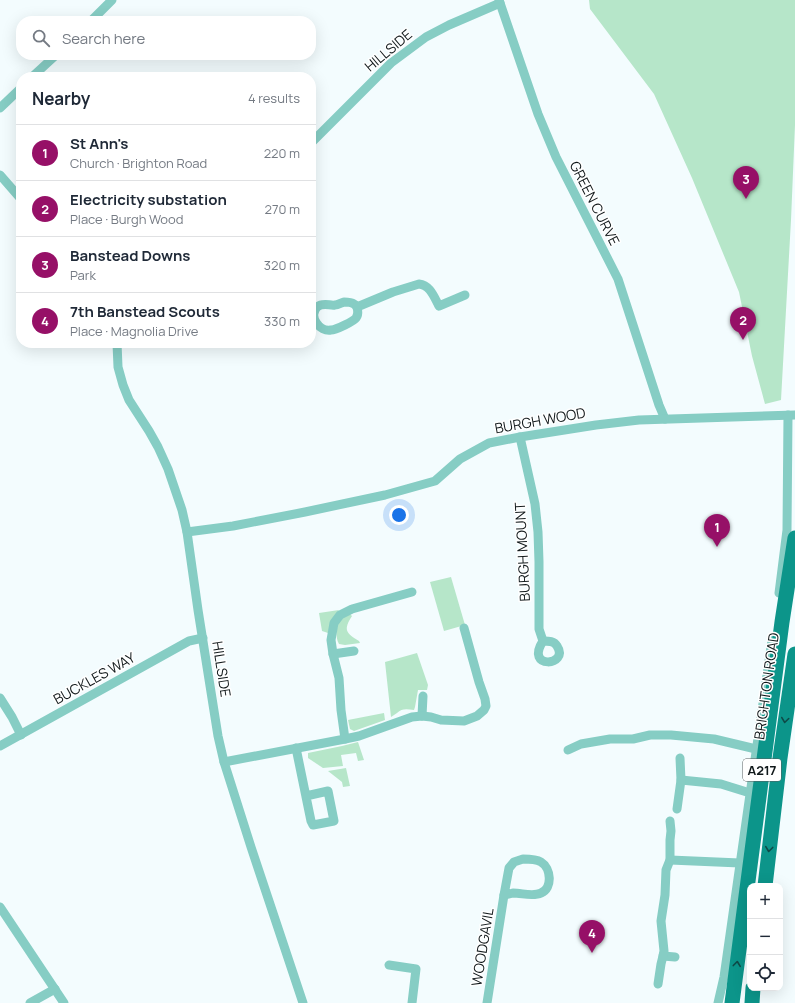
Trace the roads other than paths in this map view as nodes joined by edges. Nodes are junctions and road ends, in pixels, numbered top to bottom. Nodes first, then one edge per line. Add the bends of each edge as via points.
1 (112, 0) edge
2 (499, 2) edge
3 (96, 16) edge
4 (51, 60) edge
5 (37, 72) edge
6 (16, 92) edge
7 (1, 106) edge
8 (316, 138) edge
9 (0, 175) edge
10 (16, 193) edge
11 (465, 295) dead end
12 (316, 306) edge
13 (357, 307) junction
14 (316, 320) edge
15 (117, 348) edge
16 (791, 415) edge
17 (664, 420) junction
18 (520, 437) junction
19 (187, 532) junction
20 (795, 538) edge
21 (412, 592) dead end
22 (464, 628) dead end
23 (203, 638) junction
24 (543, 642) dead end
25 (354, 651) dead end
26 (333, 654) junction
27 (795, 654) edge
28 (423, 696) dead end
29 (0, 698) edge
30 (422, 716) junction
31 (21, 734) junction
32 (345, 739) junction
33 (0, 746) edge
34 (296, 748) junction
35 (756, 749) junction
36 (568, 750) dead end
37 (680, 758) dead end
38 (224, 762) junction
39 (681, 780) junction
40 (750, 794) junction
41 (306, 796) dead end
42 (677, 809) dead end
43 (670, 821) dead end
44 (670, 860) junction
45 (740, 863) junction
46 (765, 883) edge
47 (504, 895) junction
48 (0, 906) edge
49 (663, 956) junction
50 (675, 957) dead end
51 (389, 965) dead end
52 (658, 984) dead end
53 (55, 989) junction
54 (753, 991) edge
55 (30, 1003) edge
56 (64, 1003) edge
57 (303, 1003) edge
58 (412, 1003) edge
59 (487, 1003) edge
60 (718, 1003) edge
61 (732, 1003) edge
62 (752, 1003) edge

1 - 3 street
2 - 8 street, HILLSIDE via 426,37 391,63
2 - 17 street, GREEN CURVE via 553,150 618,279
4 - 5 street
6 - 7 street
9 - 10 street
11 - 13 street via 439,306 428,287 419,284
12 - 13 street via 344,302
13 - 14 street via 357,317 353,321 331,330 318,325
15 - 19 street, HILLSIDE via 118,367 123,385 168,469
16 - 17 street, BURGH WOOD
16 - 35 street, BRIGHTON ROAD via 787,530
17 - 18 street, BURGH WOOD via 596,425
18 - 19 street, BURGH WOOD via 489,443 460,459 435,480 385,495 233,526
18 - 24 street, BURGH MOUNT via 538,532 539,629
19 - 23 street, HILLSIDE
61 -> 20 highway, BRIGHTON ROAD / A217
21 - 26 street via 352,609 340,615 334,623 332,633
22 - 30 street via 486,706 477,716 464,722
23 - 31 street, BUCKLES WAY via 189,641
23 - 38 street, HILLSIDE
25 - 26 street
26 - 32 street via 339,678
27 -> 46 highway, BRIGHTON ROAD / A217
28 - 30 street
29 - 31 street
30 - 32 street
31 - 33 street, BUCKLES WAY
32 - 34 street
34 - 38 street
34 - 41 street
35 - 36 street via 714,739 650,734 633,739 610,739 581,744
35 - 40 street, BRIGHTON ROAD
37 - 39 street
38 - 57 street, HILLSIDE
39 - 40 street via 721,784
39 - 42 street
40 - 45 street, BRIGHTON ROAD
43 - 44 street
44 - 45 street
44 - 49 street via 666,870 666,895 662,912
45 - 60 street, BRIGHTON ROAD
47 - 47 street, WOODGAVIL via 541,893 548,884 547,868 541,862 532,860 522,859 514,862 509,868
47 - 59 street, WOODGAVIL
48 - 53 street
49 - 50 street
49 - 52 street
51 - 58 street via 416,969
53 - 55 street
53 - 56 street
54 - 62 highway

